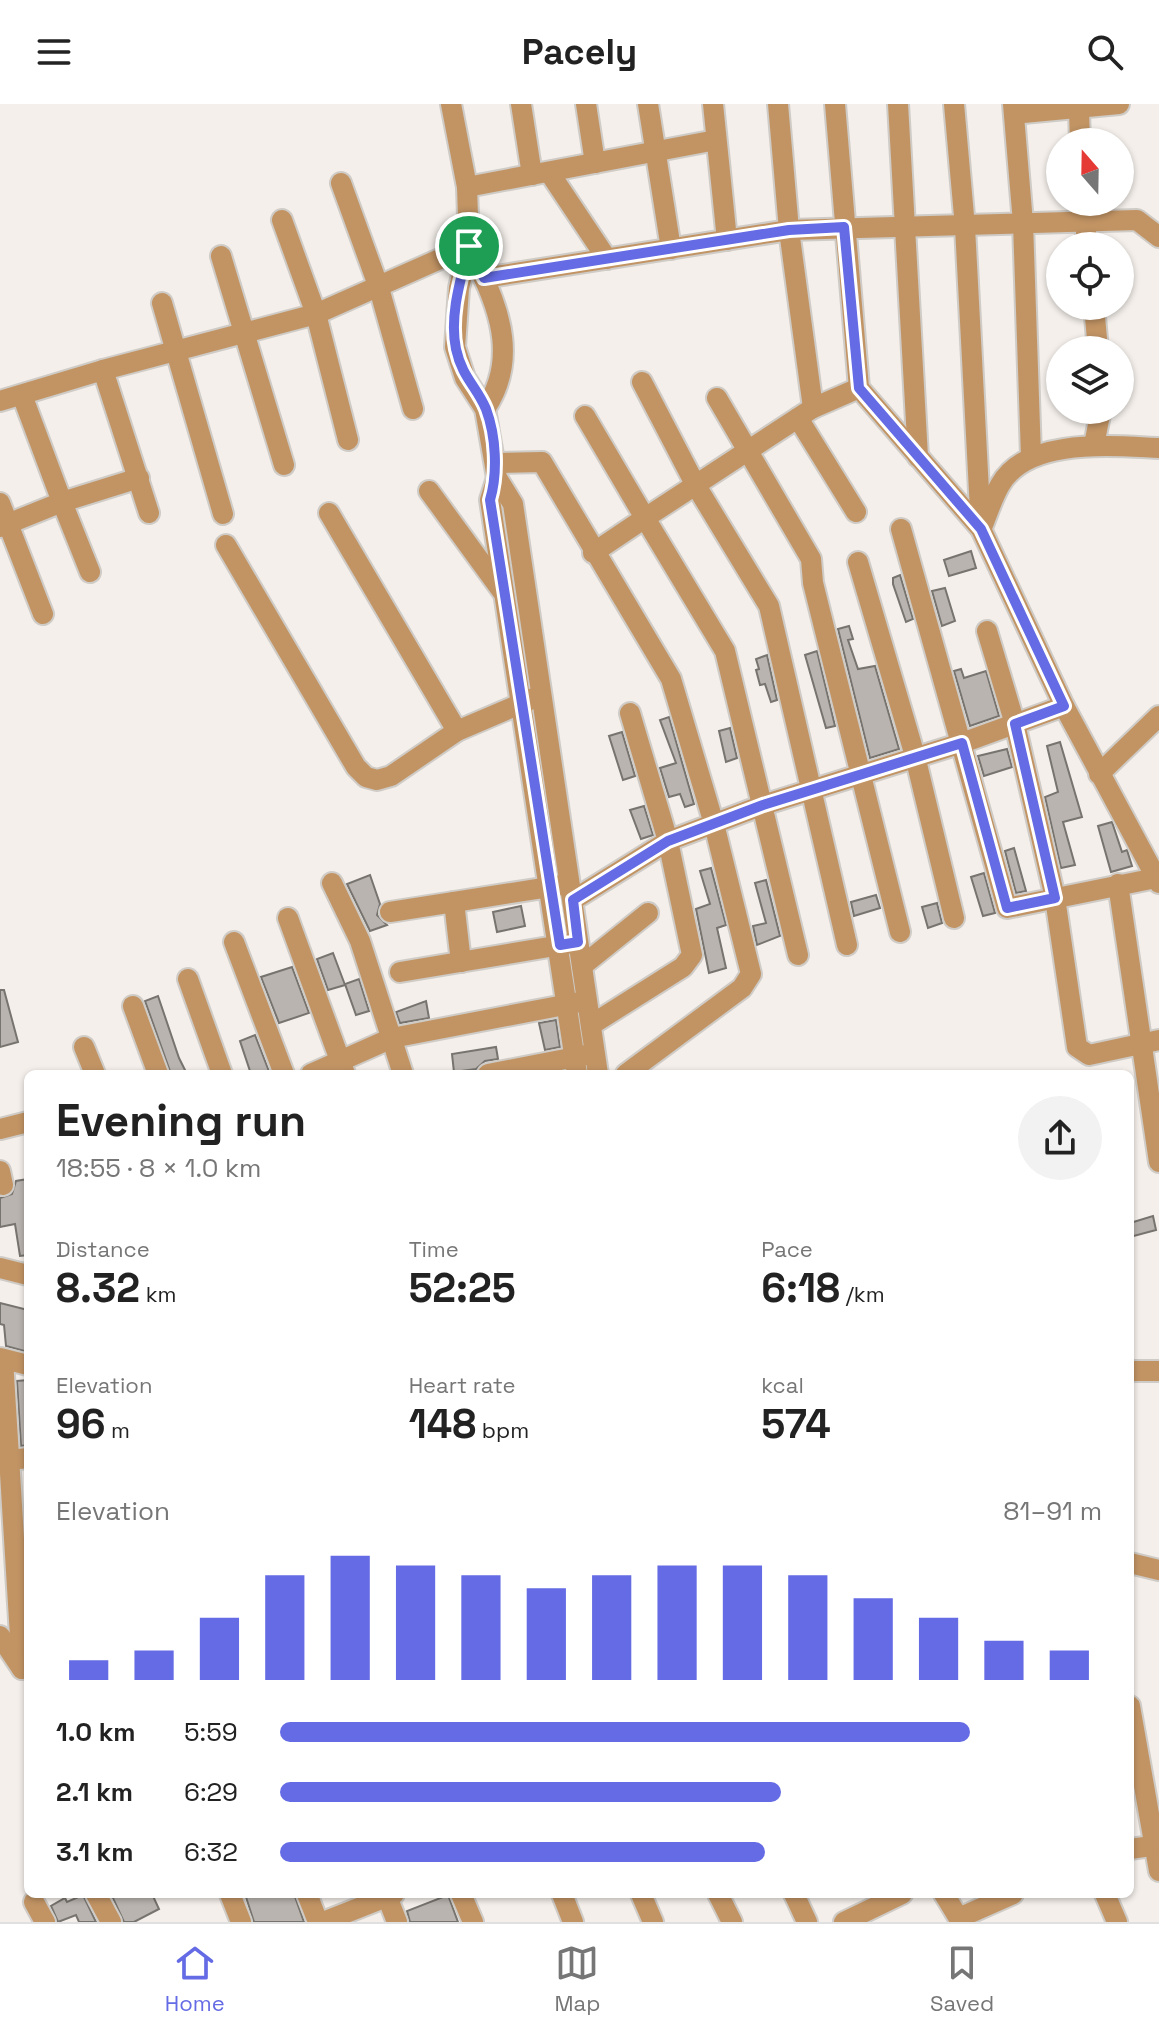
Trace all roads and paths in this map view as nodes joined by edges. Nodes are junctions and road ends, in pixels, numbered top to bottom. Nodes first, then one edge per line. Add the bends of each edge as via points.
1 (451, 104) edge
2 (521, 104) edge
3 (586, 104) edge
4 (648, 104) edge
5 (713, 104) edge
6 (778, 104) edge
7 (835, 104) edge
8 (898, 104) edge
9 (954, 104) edge
10 (1119, 104) edge
11 (1014, 109) edge
12 (1079, 111) junction
13 (1080, 128) edge
14 (716, 140) junction
15 (656, 153) junction
16 (595, 163) junction
17 (540, 173) junction
18 (341, 183) dead end
19 (467, 187) junction
20 (1062, 216) edge
21 (1110, 216) edge
22 (282, 220) dead end
23 (1023, 223) junction
24 (908, 225) junction
25 (844, 227) junction
26 (965, 227) junction
27 (789, 230) junction
28 (1159, 237) edge
29 (727, 240) junction
30 (469, 246) junction
31 (671, 249) junction
32 (221, 256) dead end
33 (607, 259) junction
34 (484, 278) junction
35 (379, 288) junction
36 (162, 303) dead end
37 (316, 314) junction
38 (246, 334) junction
39 (176, 353) junction
40 (103, 370) junction
41 (642, 382) dead end
42 (859, 388) junction
43 (22, 395) junction
44 (717, 398) dead end
45 (0, 401) edge
46 (413, 409) dead end
47 (485, 409) junction
48 (805, 413) junction
49 (585, 416) dead end
50 (1098, 424) edge
51 (348, 440) dead end
52 (1094, 445) junction
53 (1159, 448) edge
54 (749, 452) junction
55 (1031, 456) junction
56 (918, 457) junction
57 (284, 465) dead end
58 (496, 470) junction
59 (139, 478) junction
60 (695, 484) junction
61 (429, 491) dead end
62 (62, 502) junction
63 (0, 503) edge
64 (856, 512) dead end
65 (149, 513) dead end
66 (329, 513) dead end
67 (223, 514) dead end
68 (645, 518) junction
69 (4, 525) edge
70 (901, 529) dead end
71 (981, 529) junction
72 (226, 545) dead end
73 (593, 553) junction
74 (858, 562) dead end
75 (90, 572) dead end
76 (505, 595) junction
77 (43, 614) dead end
78 (530, 625) junction
79 (987, 631) dead end
80 (532, 699) junction
81 (1064, 706) junction
82 (630, 713) dead end
83 (1159, 716) edge
84 (1015, 724) junction
85 (457, 731) junction
86 (962, 743) junction
87 (915, 756) junction
88 (862, 773) junction
89 (1099, 774) junction
90 (809, 790) junction
91 (763, 805) junction
92 (714, 824) junction
93 (668, 841) junction
94 (1158, 880) edge
95 (332, 883) dead end
96 (1118, 884) junction
97 (565, 890) junction
98 (1055, 898) junction
99 (454, 902) junction
100 (390, 912) dead end
101 (648, 913) dead end
102 (288, 918) dead end
103 (954, 918) dead end
104 (900, 932) dead end
105 (234, 942) dead end
106 (569, 944) junction
107 (847, 945) dead end
108 (798, 955) dead end
109 (461, 962) junction
110 (582, 966) junction
111 (400, 972) dead end
112 (188, 979) dead end
113 (577, 1002) junction
114 (133, 1006) dead end
115 (591, 1025) junction
116 (392, 1038) junction
117 (1151, 1041) edge
118 (84, 1047) dead end
119 (586, 1065) edge
120 (342, 1068) edge
121 (93, 1070) edge
122 (157, 1070) edge
123 (221, 1070) edge
124 (282, 1070) edge
125 (402, 1070) edge
126 (532, 1070) edge
127 (632, 1070) edge
128 (24, 1123) edge
129 (0, 1129) edge
130 (1159, 1162) edge
131 (0, 1268) edge
132 (24, 1274) edge
133 (2, 1358) edge
134 (24, 1364) edge
135 (1134, 1371) edge
136 (1159, 1371) edge
137 (12, 1460) edge
138 (1134, 1564) edge
139 (1159, 1570) edge
140 (0, 1636) edge
141 (24, 1652) edge
142 (24, 1667) edge
143 (1134, 1728) edge
144 (1156, 1846) edge
145 (1134, 1849) edge
146 (1159, 1871) edge
147 (98, 1898) edge
148 (232, 1898) edge
149 (309, 1898) edge
150 (381, 1898) edge
151 (390, 1898) edge
152 (463, 1898) edge
153 (564, 1898) edge
154 (643, 1898) edge
155 (720, 1898) edge
156 (796, 1898) edge
157 (893, 1898) edge
158 (946, 1898) edge
159 (1005, 1898) edge
160 (1107, 1898) edge
161 (34, 1902) dead end
162 (871, 1908) edge
163 (960, 1920) edge
164 (45, 1922) edge
165 (111, 1922) edge
166 (241, 1922) edge
167 (321, 1922) edge
168 (397, 1922) edge
169 (473, 1922) edge
170 (573, 1922) edge
171 (653, 1922) edge
172 (732, 1922) edge
173 (807, 1922) edge
174 (844, 1922) edge
175 (1117, 1922) edge

1 - 19 street
2 - 17 street
3 - 16 street
4 - 15 street
5 - 14 street
6 - 27 street
7 - 25 street
8 - 24 street
9 - 26 street
10 - 12 street
11 - 12 street
11 - 23 street
12 - 13 street
14 - 15 street
14 - 29 street
15 - 16 street
15 - 31 street
16 - 17 street
17 - 19 street
17 - 33 street
18 - 35 street
19 - 30 street
20 - 23 street
21 - 28 street via 1137,220
22 - 37 street
23 - 26 street
23 - 55 street
24 - 25 street
24 - 26 street
24 - 56 street
25 - 27 street
25 - 42 street
26 - 71 street
27 - 29 street
27 - 48 street
29 - 31 street
30 - 34 street
30 - 35 street
30 - 47 street via 459,288 455,347 465,378
31 - 33 street
32 - 38 street
33 - 34 street
34 - 47 street via 501,320 505,353 498,389
35 - 37 street
35 - 46 street
36 - 39 street
37 - 38 street
37 - 51 street
38 - 39 street
38 - 57 street
39 - 40 street
39 - 67 street
40 - 43 street
40 - 59 street
41 - 60 street
42 - 48 street
42 - 56 street
43 - 45 street
43 - 62 street
44 - 54 street
47 - 58 street
48 - 54 street
48 - 64 street
49 - 68 street
50 - 52 street
52 - 53 street
52 - 55 street
54 - 60 street
54 - 88 street via 811,559
55 - 71 street via 1001,483
56 - 71 street
58 - 73 street via 542,462
58 - 76 street via 490,500
58 - 78 street via 513,504
59 - 62 street
59 - 65 street
60 - 68 street
60 - 90 street via 769,606
61 - 76 street
62 - 69 street
62 - 75 street
63 - 69 street
66 - 85 street
68 - 73 street
68 - 91 street via 719,635
69 - 77 street
70 - 86 street
71 - 81 street
72 - 85 street via 366,777 391,776
73 - 92 street via 671,679
74 - 87 street
76 - 78 street
76 - 80 street
78 - 80 street
79 - 84 street
80 - 85 street
80 - 97 street
81 - 84 street
81 - 89 street
82 - 93 street
83 - 89 street
84 - 86 street
84 - 98 street
86 - 87 street
86 - 98 street via 1007,908
87 - 88 street
87 - 103 street
88 - 90 street
88 - 104 street
89 - 94 street
90 - 91 street
90 - 107 street
91 - 92 street
91 - 108 street
92 - 93 street
92 - 127 street via 750,980
93 - 97 street
93 - 115 street via 692,955 683,967
94 - 96 street
95 - 116 street via 360,941
96 - 98 street
96 - 117 street
97 - 99 street
97 - 106 street
98 - 117 street via 1077,1047 1089,1055
99 - 100 street
99 - 109 street
101 - 110 street
102 - 120 street
105 - 124 street
106 - 109 street
106 - 110 street
106 - 113 street
109 - 111 street
110 - 113 street
112 - 123 street
113 - 115 street
113 - 116 street
113 - 119 street
114 - 122 street
115 - 119 street
116 - 120 street
116 - 125 street
117 - 130 street
118 - 121 street
119 - 126 street
128 - 129 street
131 - 132 street
133 - 134 street
133 - 137 street
135 - 136 street
137 - 141 street
138 - 139 street
140 - 142 street
143 - 144 street
144 - 145 street
144 - 146 street
147 - 165 street
148 - 166 street
149 - 167 street
150 - 167 street
151 - 168 street
152 - 169 street
153 - 170 street
154 - 171 street
155 - 172 street
156 - 173 street
157 - 162 street
158 - 163 street
159 - 163 street
160 - 175 street
161 - 164 street
162 - 174 street

